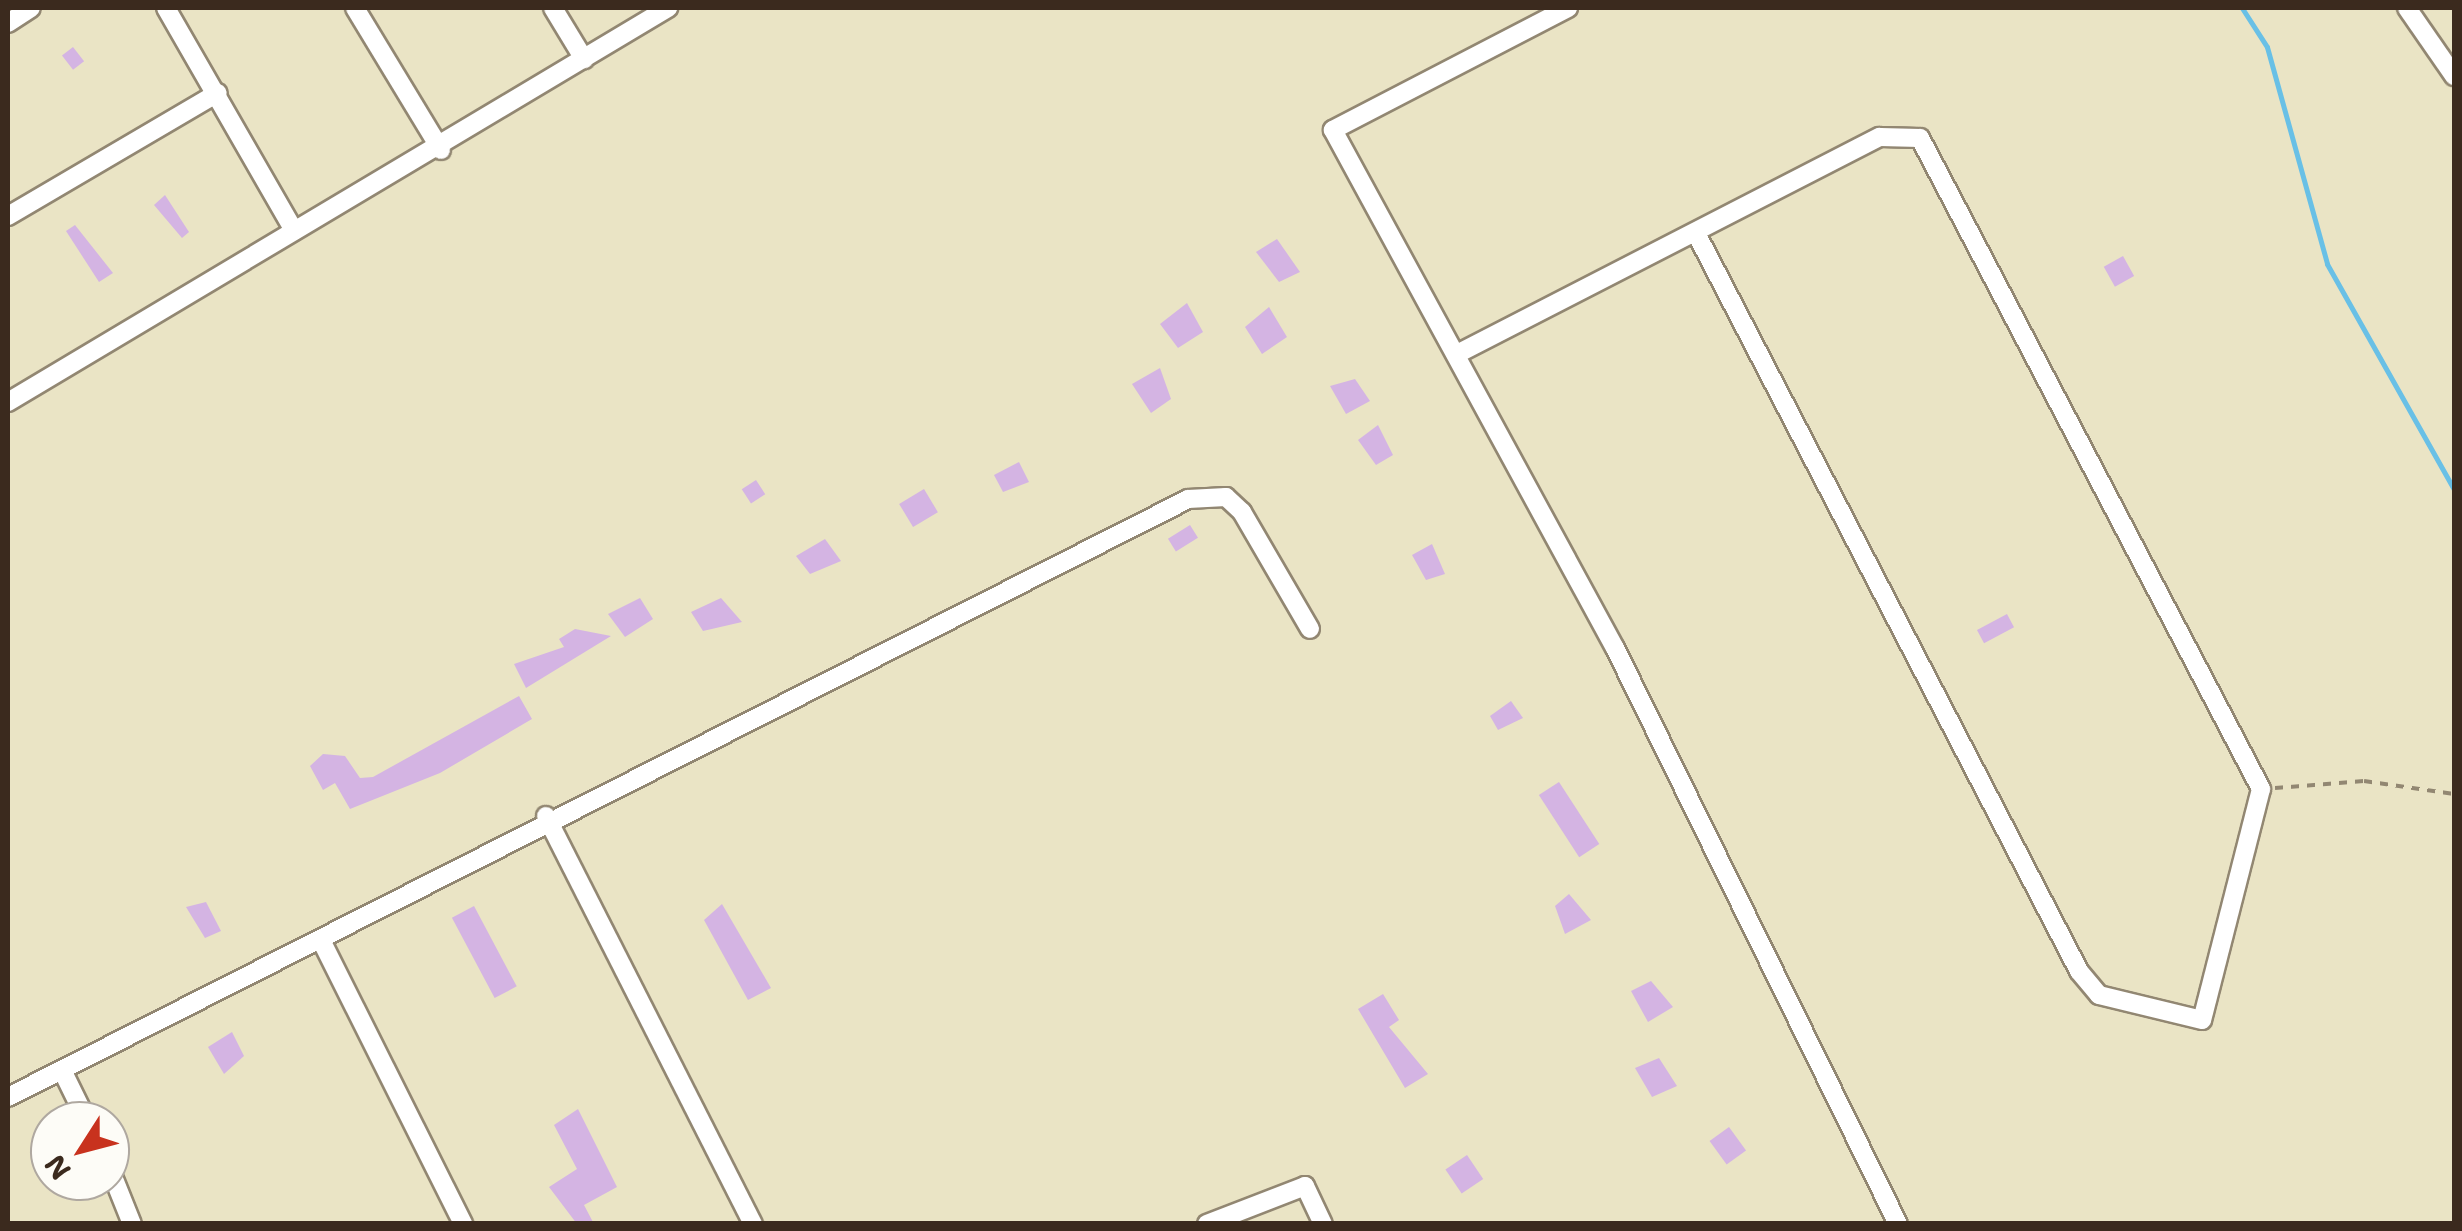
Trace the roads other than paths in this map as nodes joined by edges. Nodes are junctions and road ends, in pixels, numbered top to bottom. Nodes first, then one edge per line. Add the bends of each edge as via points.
1 (32, 8) edge
2 (166, 8) edge
3 (355, 8) edge
4 (553, 8) edge
5 (668, 8) edge
6 (1568, 8) edge
7 (2407, 8) edge
8 (8, 23) edge
9 (584, 59) junction
10 (2454, 76) edge
11 (218, 93) junction
12 (440, 150) junction
13 (8, 216) edge
14 (294, 231) junction
15 (1697, 235) junction
16 (1457, 354) junction
17 (8, 402) edge
18 (1310, 629) dead end
19 (546, 816) junction
20 (320, 940) junction
21 (62, 1070) junction
22 (8, 1096) edge
23 (77, 1101) edge
24 (463, 1224) edge
25 (753, 1224) edge
26 (1207, 1224) edge
27 (1323, 1224) edge
28 (1898, 1224) edge

1 - 8 street
2 - 11 street
3 - 12 street
4 - 9 street
5 - 9 street
6 - 16 street via 1333,130
7 - 10 street
9 - 12 street
11 - 13 street
11 - 14 street
12 - 14 street
14 - 17 street
15 - 15 street via 2100,995 2202,1020 2260,789 1920,138 1880,136
15 - 16 street
16 - 28 street via 1624,666
18 - 19 street via 1242,512 1205,493
19 - 20 street
19 - 25 street
20 - 21 street
20 - 24 street
21 - 22 street
21 - 23 street
26 - 27 street via 1305,1186

